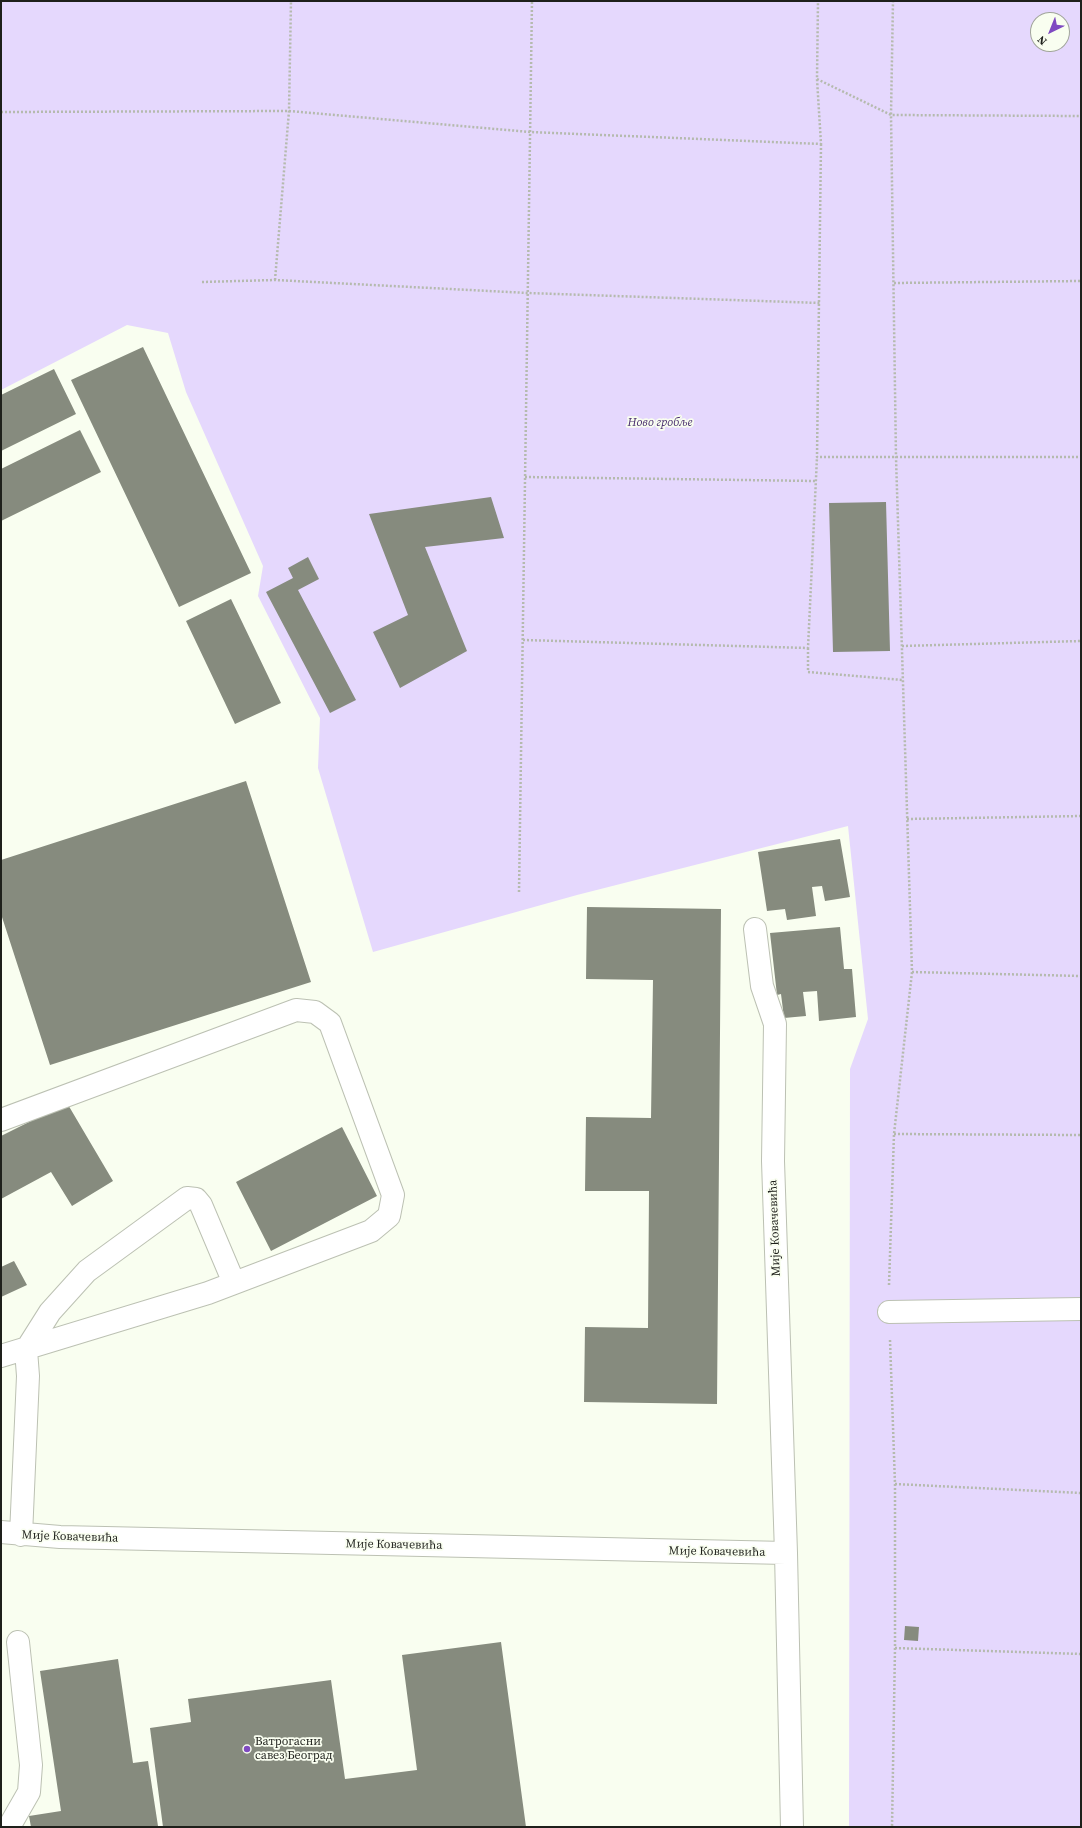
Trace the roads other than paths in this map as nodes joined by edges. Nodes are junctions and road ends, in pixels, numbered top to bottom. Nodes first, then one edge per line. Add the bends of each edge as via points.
1 (755, 929) dead end
2 (1, 1120) edge
3 (234, 1283) junction
4 (1081, 1309) edge
5 (888, 1312) road end
6 (26, 1350) junction
7 (1, 1356) edge
8 (11, 1534) edge
9 (786, 1553) junction
10 (18, 1642) dead end
11 (9, 1827) edge
12 (792, 1827) edge

1 - 9 street, Мије Ковачевића via 762,986 775,1024 773,1160
2 - 3 street via 296,1010 315,1012 330,1023 394,1195 389,1216 371,1231
3 - 6 street
3 - 6 street via 201,1205 196,1198 187,1198 87,1271 50,1312
4 - 5 street
6 - 7 street
6 - 8 street via 28,1376
8 - 9 street, Мије Ковачевића
9 - 12 street, Мије Ковачевића
10 - 11 street via 31,1765 29,1792

